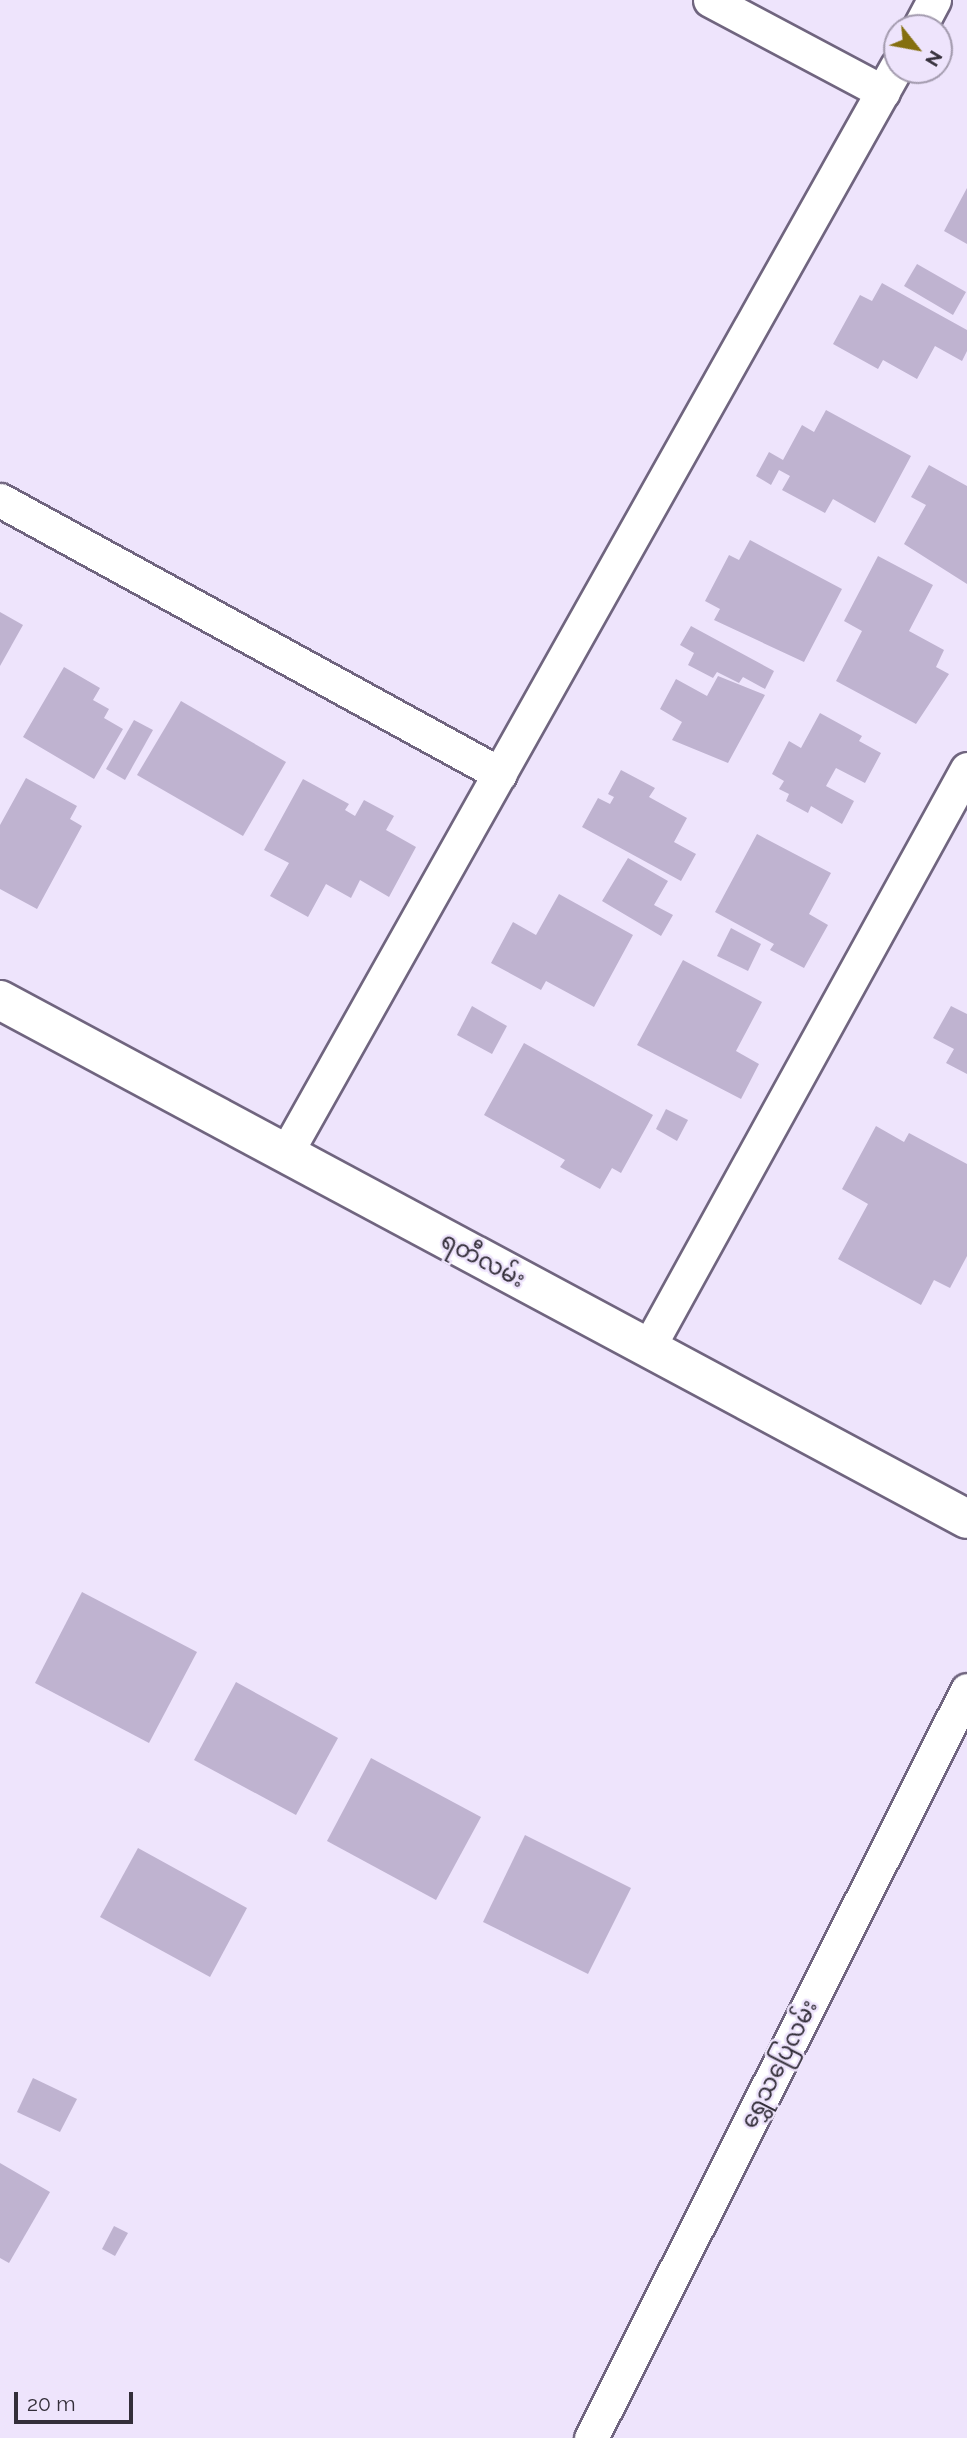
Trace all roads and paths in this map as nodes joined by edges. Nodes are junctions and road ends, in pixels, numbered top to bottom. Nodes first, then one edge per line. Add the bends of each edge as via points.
1 (710, 0) edge
2 (883, 76) edge
3 (887, 84) edge
4 (0, 500) edge
5 (967, 769) edge
6 (500, 774) junction
7 (0, 1000) edge
8 (286, 1153) junction
9 (648, 1348) junction
10 (967, 1520) edge
11 (967, 1689) edge
12 (591, 2438) edge

1 - 2 street
3 - 6 street
4 - 6 street
5 - 9 street
6 - 8 street
7 - 8 street, ရတီလမ်း
8 - 9 street, ရတီလမ်း
9 - 10 street, ရတီလမ်း
11 - 12 street, ရွှေသပြေလမ်း

